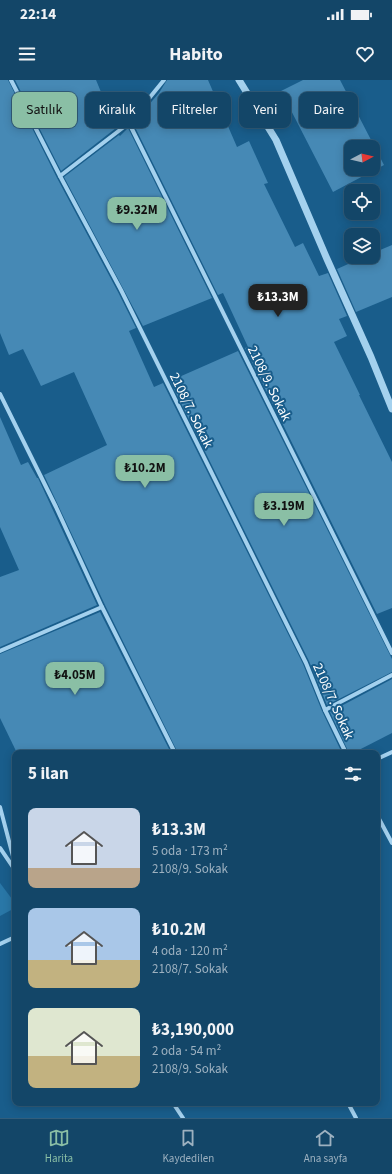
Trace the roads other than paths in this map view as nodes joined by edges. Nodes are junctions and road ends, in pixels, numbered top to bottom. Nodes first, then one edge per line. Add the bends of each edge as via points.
1 (11, 80) edge
2 (164, 80) edge
3 (239, 80) edge
4 (150, 97) edge
5 (122, 128) edge
6 (131, 128) edge
7 (60, 176) junction
8 (0, 394) edge
9 (392, 409) edge
10 (102, 607) junction
11 (0, 651) edge
12 (392, 653) edge
13 (392, 676) edge
14 (325, 710) junction
15 (174, 750) edge
16 (345, 750) edge
17 (392, 752) edge
18 (380, 758) edge
19 (0, 807) edge
20 (380, 821) edge
21 (392, 843) edge
22 (0, 848) edge
23 (12, 853) edge
24 (12, 866) edge
25 (12, 938) edge
26 (0, 944) edge
27 (175, 1106) edge
28 (350, 1106) edge
29 (184, 1118) edge
30 (356, 1118) edge

1 - 7 street, 2108/7. Sokak
2 - 4 street
3 - 9 street via 276,140
5 - 7 street
6 - 12 street, 2108/9. Sokak
7 - 14 street, 2108/7. Sokak via 121,290 306,663
8 - 10 street
10 - 11 street
10 - 15 street
13 - 14 street
14 - 16 street, 2108/7. Sokak
17 - 18 street
19 - 23 street
20 - 21 street
22 - 24 street
25 - 26 street
27 - 29 street
28 - 30 street

